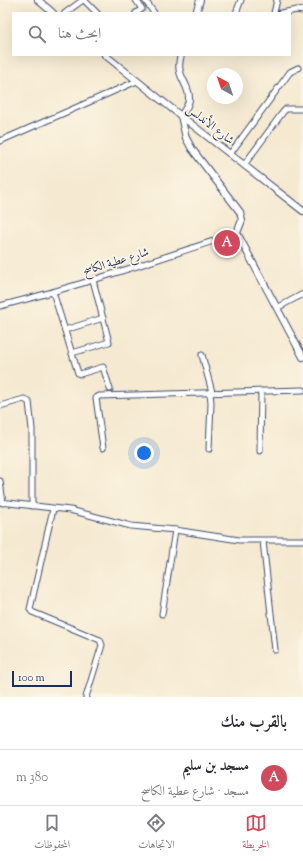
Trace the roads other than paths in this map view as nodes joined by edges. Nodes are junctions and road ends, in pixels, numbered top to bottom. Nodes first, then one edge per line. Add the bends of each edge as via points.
1 (38, 0) edge
2 (84, 0) edge
3 (136, 0) edge
4 (144, 0) edge
5 (200, 0) edge
6 (241, 0) edge
7 (277, 0) edge
8 (303, 11) edge
9 (52, 12) edge
10 (66, 12) edge
11 (96, 12) edge
12 (138, 12) edge
13 (153, 12) edge
14 (196, 12) edge
15 (236, 12) edge
16 (274, 12) edge
17 (286, 12) edge
18 (106, 56) edge
19 (182, 56) edge
20 (298, 68) dead end
21 (137, 81) junction
22 (303, 109) edge
23 (181, 116) junction
24 (0, 133) edge
25 (1, 140) edge
26 (230, 154) junction
27 (244, 165) junction
28 (302, 209) edge
29 (237, 233) junction
30 (93, 280) junction
31 (53, 292) junction
32 (303, 294) edge
33 (0, 306) edge
34 (277, 308) junction
35 (103, 318) junction
36 (65, 330) junction
37 (72, 353) junction
38 (202, 355) dead end
39 (303, 357) edge
40 (110, 389) dead end
41 (303, 390) edge
42 (261, 391) junction
43 (211, 392) junction
44 (0, 406) edge
45 (103, 448) dead end
46 (209, 449) dead end
47 (260, 451) dead end
48 (0, 481) edge
49 (2, 503) edge
50 (32, 506) junction
51 (53, 509) junction
52 (175, 530) junction
53 (303, 540) edge
54 (263, 541) junction
55 (162, 614) dead end
56 (274, 650) dead end
57 (86, 697) edge

1 - 9 main road
2 - 10 street
2 - 11 street
3 - 12 street via 142,9
4 - 13 street
5 - 14 main road
6 - 15 street
7 - 16 street
8 - 17 street
18 - 21 main road, شارع الأندلس
19 - 23 main road via 180,70 189,98
20 - 26 street via 290,72
21 - 23 main road, شارع الأندلس
21 - 25 street
22 - 27 street via 283,112
23 - 26 main road, شارع الأندلس
23 - 29 main road via 186,138 192,149 240,212 242,220
24 - 25 street
26 - 27 main road, شارع الأندلس
27 - 28 main road, شارع الأندلس
29 - 30 street, شارع عطية الكاسح
29 - 34 main road
30 - 31 street, شارع عطية الكاسح
30 - 35 street
31 - 33 street, شارع عطية الكاسح
31 - 36 street
32 - 34 street
34 - 39 main road
35 - 36 street
35 - 37 street via 110,340 108,344
36 - 37 street
37 - 40 street via 80,374 104,368
38 - 43 street
41 - 42 street
42 - 43 street
42 - 47 street
43 - 45 street via 99,396 96,398
43 - 46 street
44 - 50 street via 24,399 29,402 32,430
48 - 49 street
49 - 50 street
50 - 51 street
51 - 52 street via 70,510 131,526
51 - 57 street via 30,610 100,640 102,645
52 - 54 street
52 - 55 street
53 - 54 street
54 - 56 street

